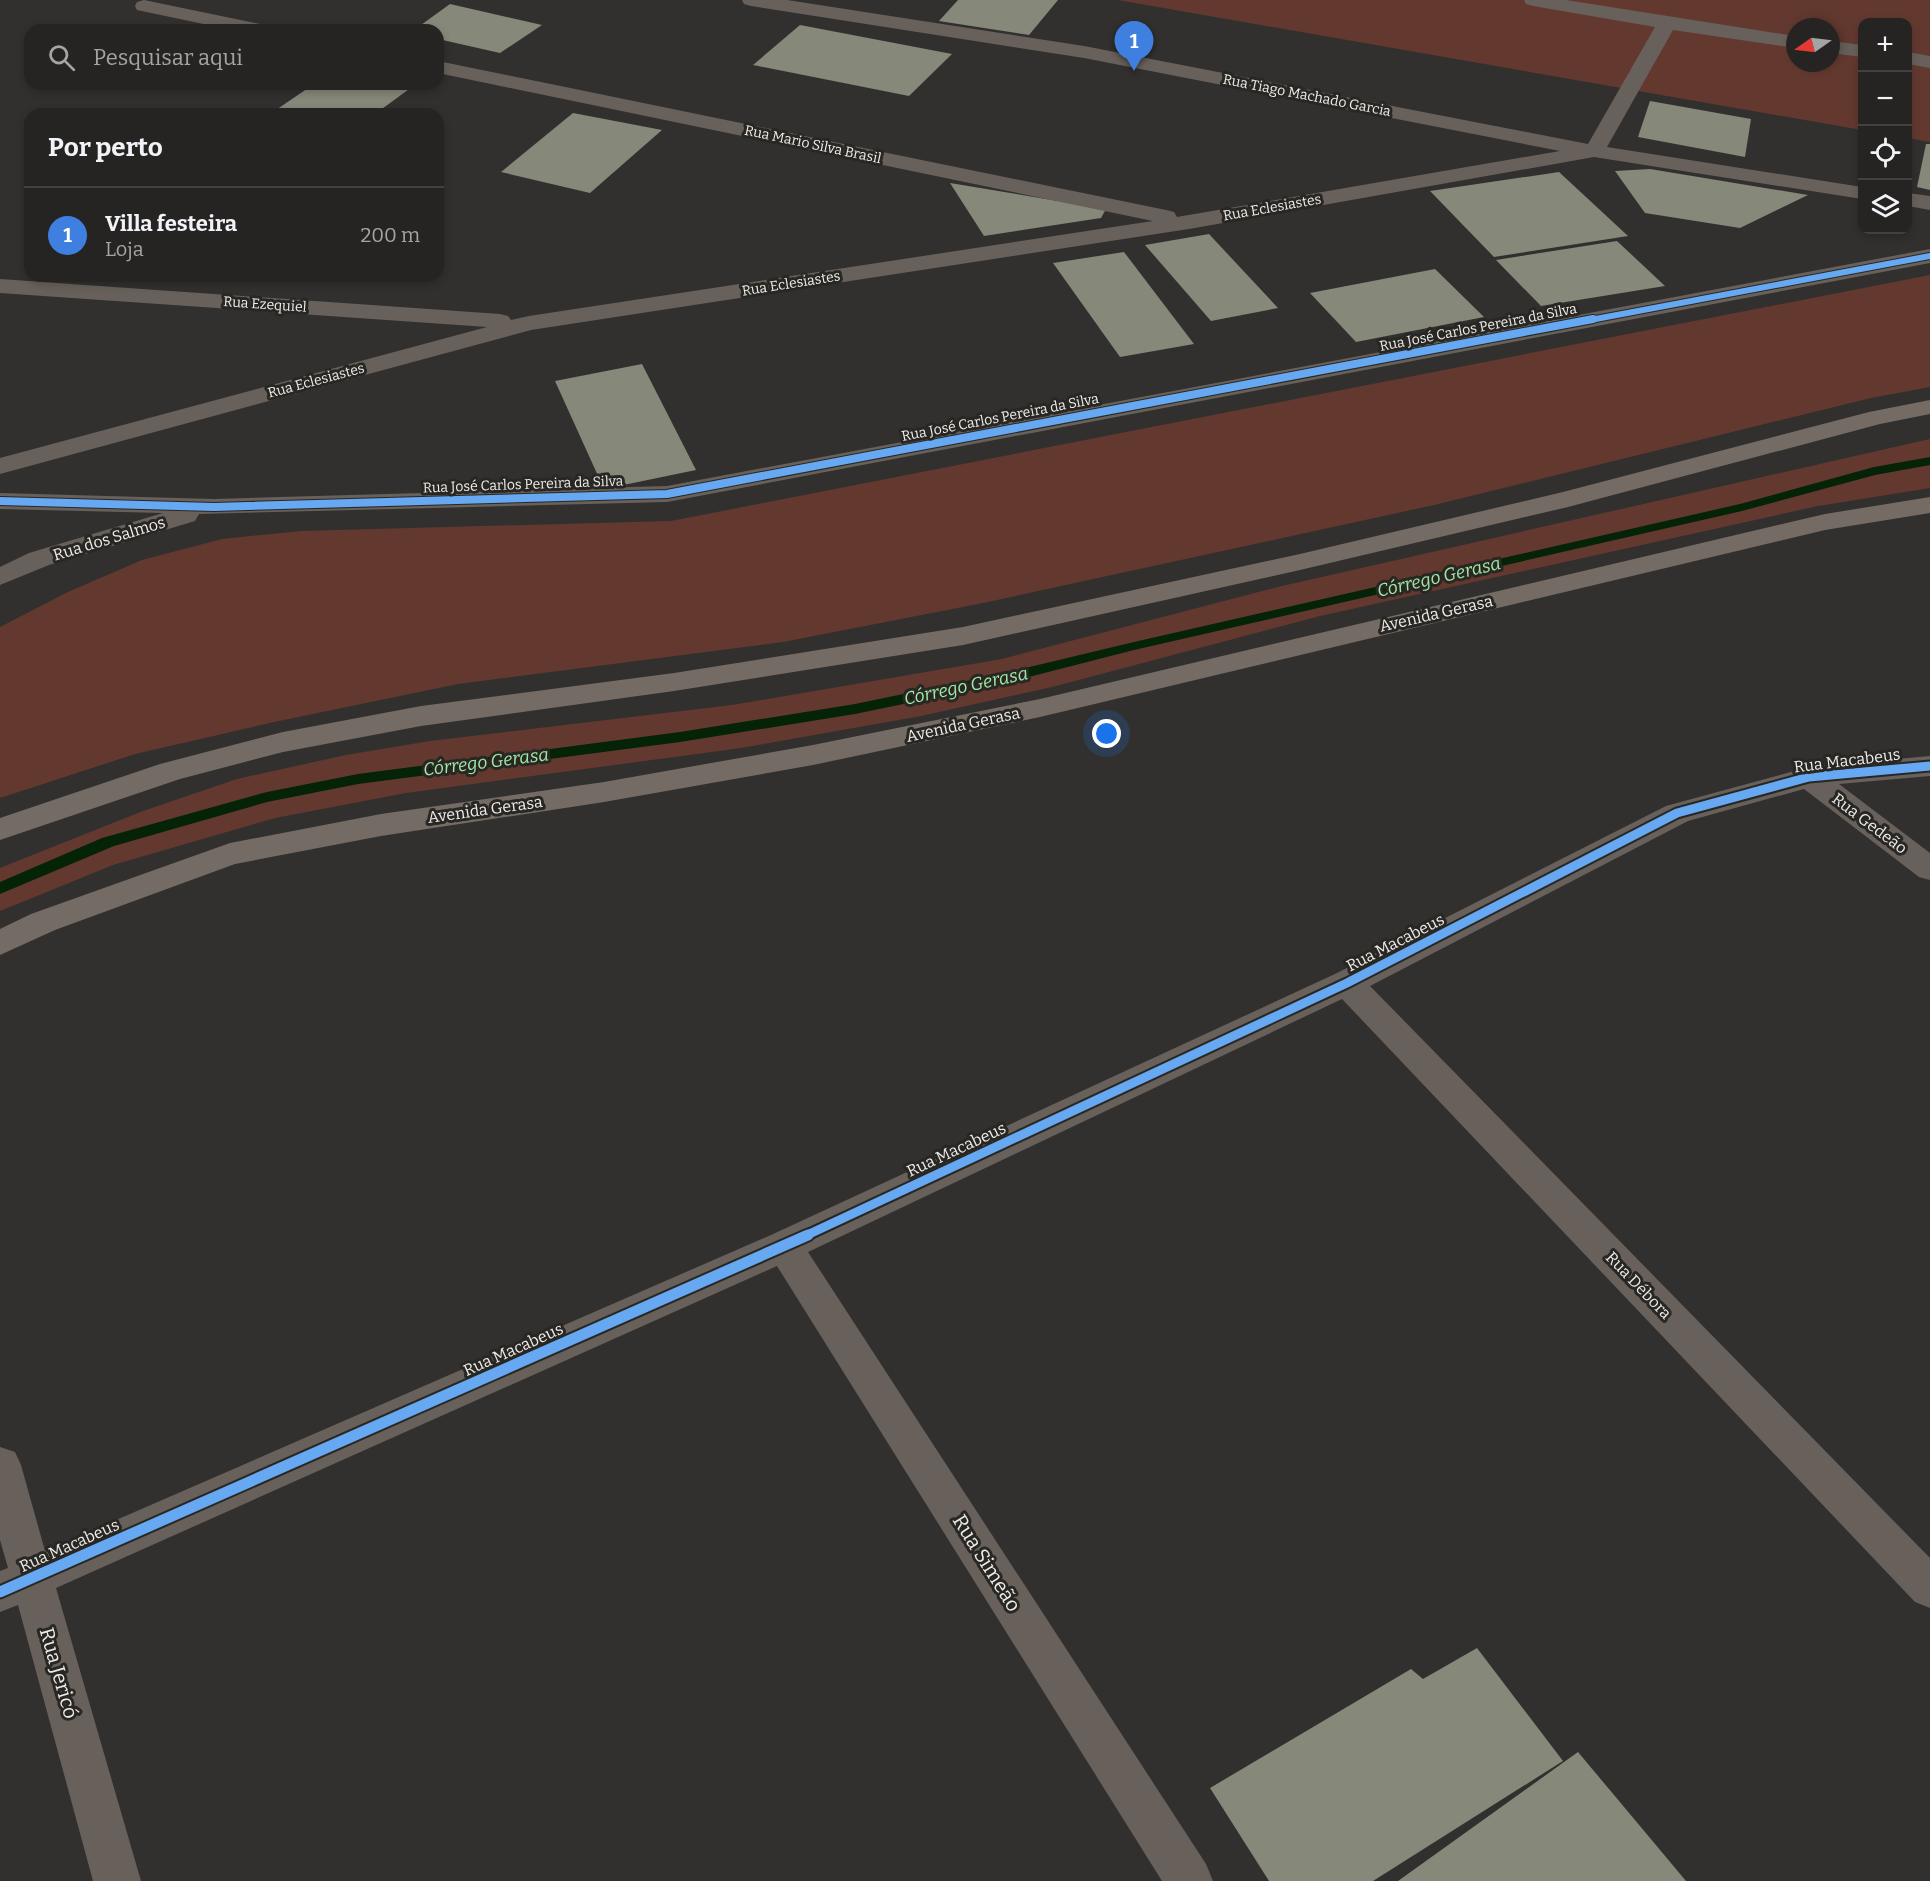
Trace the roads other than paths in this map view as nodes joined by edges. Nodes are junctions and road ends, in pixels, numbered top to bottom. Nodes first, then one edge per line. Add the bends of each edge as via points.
1 (751, 0) edge
2 (1533, 0) edge
3 (147, 3) edge
4 (1667, 23) junction
5 (235, 24) edge
6 (1786, 41) edge
7 (1840, 48) edge
8 (1858, 50) edge
9 (1912, 59) edge
10 (1930, 62) edge
11 (444, 68) edge
12 (1594, 152) junction
13 (1858, 192) edge
14 (1912, 201) edge
15 (1930, 203) edge
16 (1189, 222) junction
17 (1930, 256) edge
18 (0, 286) edge
19 (529, 323) junction
20 (1930, 407) edge
21 (0, 466) edge
22 (0, 501) edge
23 (66, 502) junction
24 (1930, 505) edge
25 (213, 507) junction
26 (39, 559) junction
27 (0, 577) edge
28 (1930, 766) edge
29 (1809, 777) junction
30 (0, 829) edge
31 (1930, 869) edge
32 (0, 943) edge
33 (1347, 983) junction
34 (784, 1246) junction
35 (0, 1465) edge
36 (16, 1585) edge
37 (1930, 1588) edge
38 (117, 1881) edge
39 (1189, 1881) edge

1 - 12 street, Rua Tiago Machado Garcia via 1084,52
2 - 4 street
3 - 5 street
4 - 6 street
4 - 12 street
7 - 8 street
9 - 10 street
11 - 16 street, Rua Mario Silva Brasil
12 - 13 street, Rua Tiago Machado Garcia
12 - 16 street, Rua Eclesiastes
14 - 15 street
16 - 19 street, Rua Eclesiastes
17 - 25 street, Rua José Carlos Pereira da Silva via 667,494
18 - 19 street, Rua Ezequiel
19 - 21 street, Rua Eclesiastes
20 - 30 main road via 1878,417 1568,499 963,636 697,679 422,716 283,742 171,771
22 - 23 street
23 - 25 street, Rua José Carlos Pereira da Silva
23 - 26 street, Rua dos Salmos
24 - 32 main road, Avenida Gerasa via 1825,522 1040,708 836,751 604,792 381,825 230,854 43,922
25 - 26 street, Rua dos Salmos
26 - 27 street, Rua dos Salmos
28 - 29 street, Rua Macabeus
29 - 31 street, Rua Gedeão
29 - 33 street, Rua Macabeus via 1677,813
33 - 34 street, Rua Macabeus
33 - 37 street, Rua Débora
34 - 36 street, Rua Macabeus
34 - 39 street, Rua Simeão
35 - 36 street, Rua Jericó
36 - 38 street, Rua Jericó

